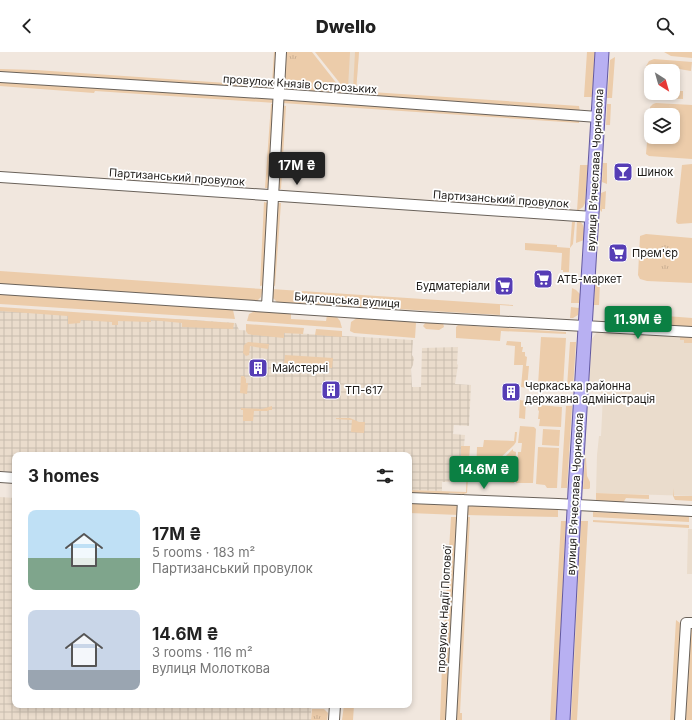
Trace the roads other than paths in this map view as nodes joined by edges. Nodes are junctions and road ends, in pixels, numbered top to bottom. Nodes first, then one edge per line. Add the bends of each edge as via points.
1 (281, 52) edge
2 (602, 52) edge
3 (0, 77) edge
4 (278, 94) junction
5 (598, 117) junction
6 (0, 177) edge
7 (272, 196) junction
8 (593, 217) junction
9 (0, 289) edge
10 (267, 306) junction
11 (585, 326) junction
12 (692, 332) edge
13 (0, 478) edge
14 (12, 478) edge
15 (412, 498) edge
16 (463, 500) junction
17 (574, 505) junction
18 (692, 511) edge
19 (692, 623) edge
20 (335, 708) edge
21 (334, 720) edge
22 (451, 720) edge
23 (564, 720) edge
24 (680, 720) edge

1 - 4 street
2 - 5 main road, вулиця Вʼячеслава Чорновола
3 - 4 street, провулок Князів Острозьких
4 - 5 street, провулок Князів Острозьких
4 - 7 street
5 - 8 main road, вулиця Вʼячеслава Чорновола
6 - 7 street, Партизанський провулок
7 - 8 street, Партизанський провулок
7 - 10 street
8 - 11 main road, вулиця Вʼячеслава Чорновола
9 - 10 street, Бидгощська вулиця
10 - 11 street, Бидгощська вулиця
11 - 12 street, Бидгощська вулиця
11 - 17 main road, вулиця Вʼячеслава Чорновола
13 - 14 street
15 - 16 street
16 - 17 street
16 - 22 street, провулок Надії Попової
17 - 18 street
17 - 23 main road, вулиця Вʼячеслава Чорновола
19 - 24 street via 686,622
20 - 21 street

